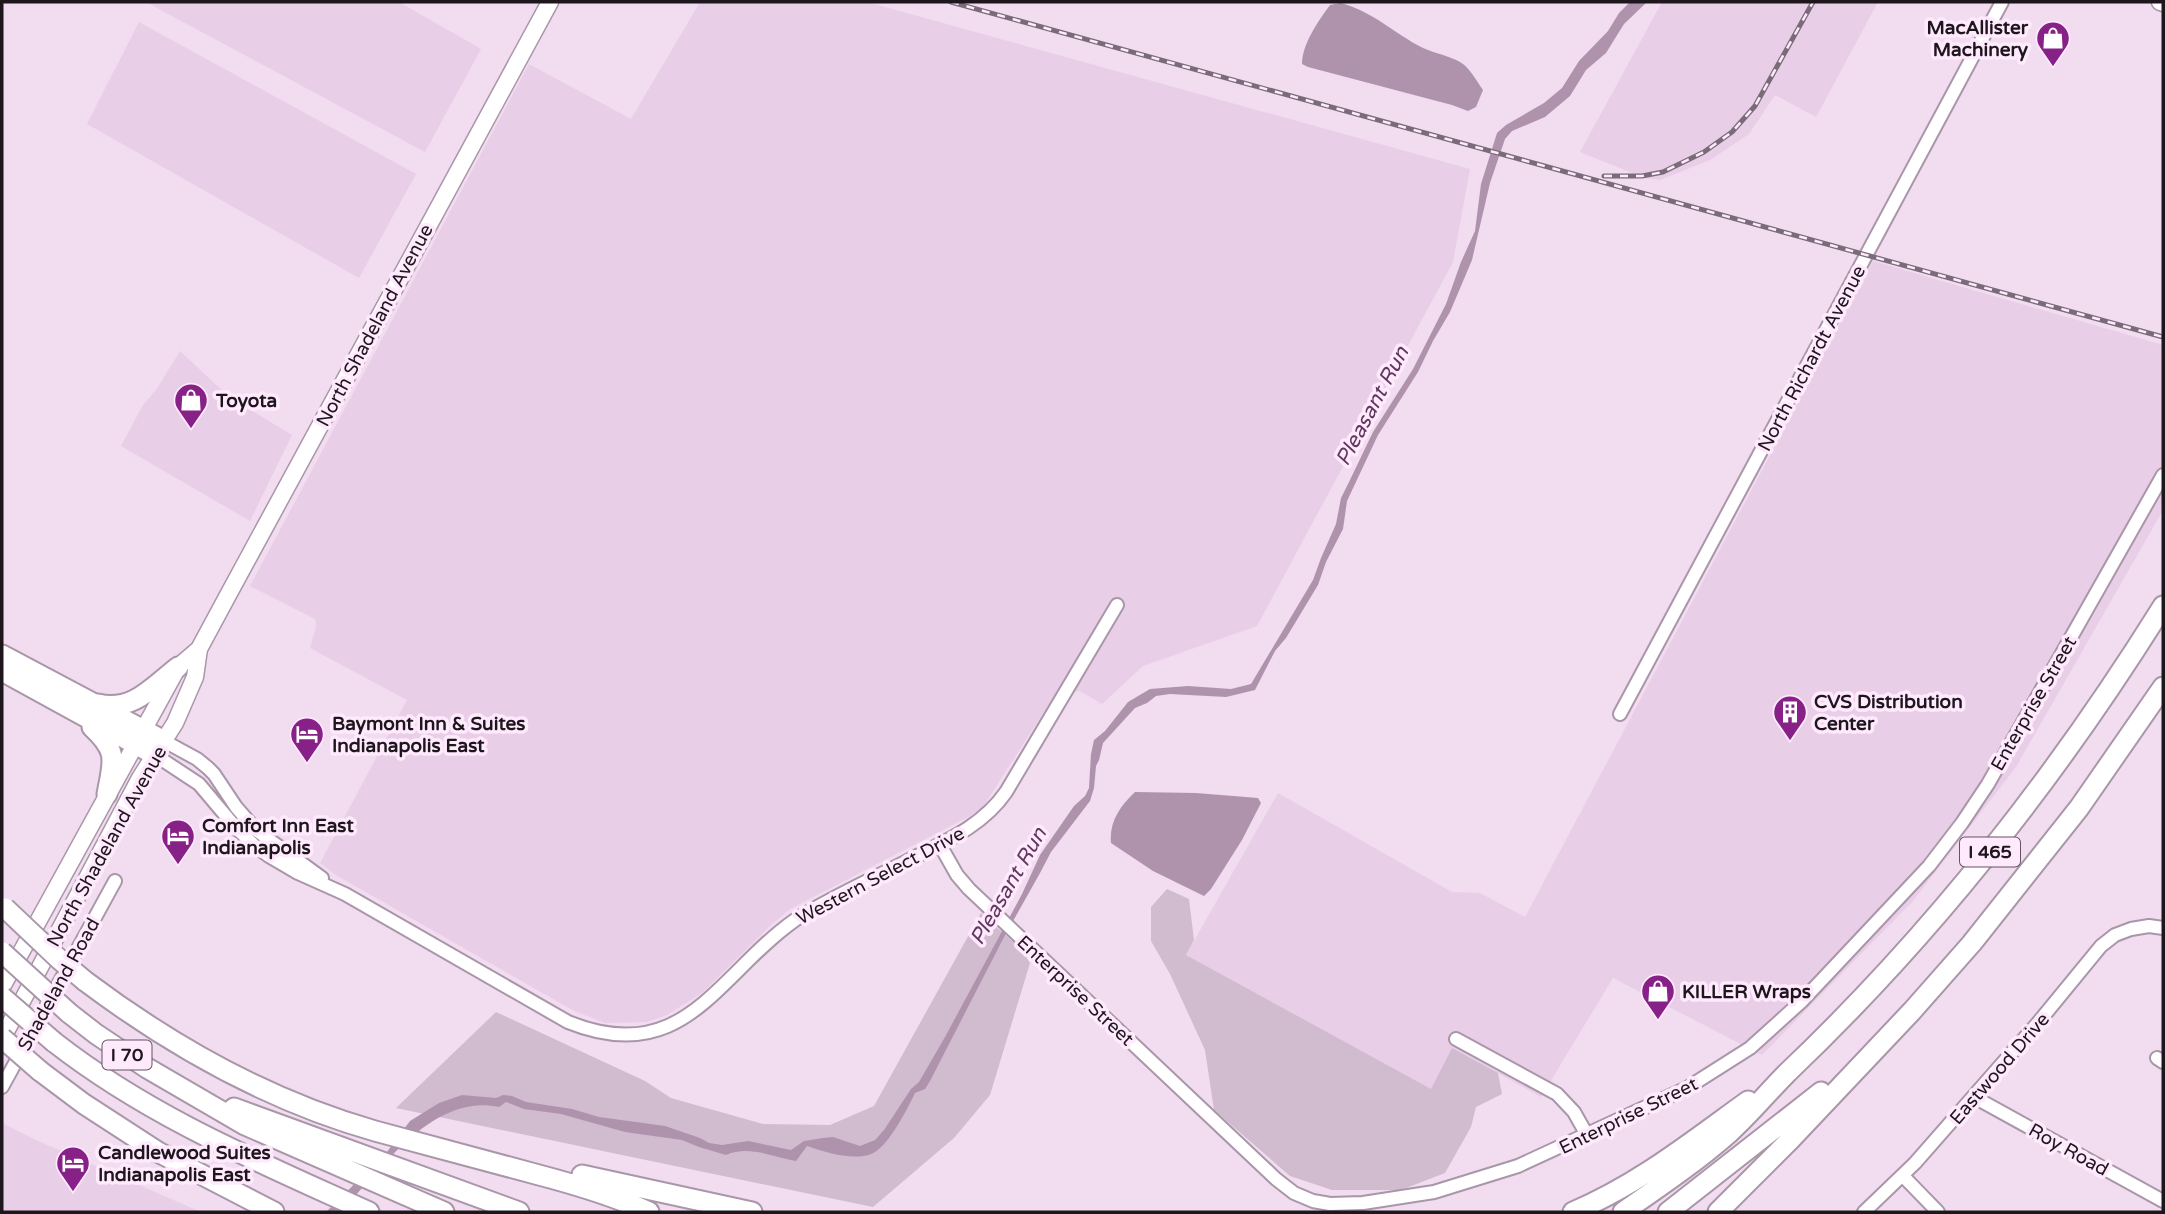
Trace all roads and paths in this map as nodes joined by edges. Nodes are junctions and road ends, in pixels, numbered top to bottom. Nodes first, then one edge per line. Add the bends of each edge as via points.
1 (550, 2) edge
2 (2002, 2) edge
3 (2163, 475) edge
4 (1116, 605) dead end
5 (2163, 606) edge
6 (199, 649) junction
7 (2, 655) edge
8 (178, 667) junction
9 (2, 671) edge
10 (2163, 687) edge
11 (80, 706) junction
12 (1620, 714) dead end
13 (139, 737) junction
14 (159, 748) junction
15 (107, 794) junction
16 (940, 845) junction
17 (115, 881) dead end
18 (345, 894) junction
19 (3, 906) edge
20 (2163, 928) edge
21 (2, 952) edge
22 (2, 986) edge
23 (2, 997) edge
24 (2, 1039) edge
25 (1456, 1039) dead end
26 (1867, 1058) junction
27 (1786, 1074) junction
28 (2, 1087) edge
29 (189, 1093) junction
30 (1974, 1097) junction
31 (1587, 1135) junction
32 (1791, 1139) junction
33 (444, 1149) junction
34 (1903, 1176) junction
35 (2163, 1201) edge
36 (274, 1212) edge
37 (369, 1212) edge
38 (444, 1212) edge
39 (519, 1212) edge
40 (649, 1212) edge
41 (752, 1212) edge
42 (1573, 1212) edge
43 (1623, 1212) edge
44 (1668, 1212) edge
45 (1704, 1212) edge
46 (1718, 1212) edge
47 (1864, 1212) edge
48 (1938, 1212) edge

1 - 6 main road, North Shadeland Avenue
2 - 12 street, North Richardt Avenue
3 - 31 street, Enterprise Street via 1988,784 1921,876 1802,1001 1750,1048 1687,1088
4 - 16 street, Western Select Drive via 1001,799 978,822
5 - 27 highway, I 465 via 2087,721 1987,856 1879,982
6 - 8 main road, North Shadeland Avenue
6 - 14 main road, North Shadeland Avenue via 195,677
7 - 11 highway
8 - 11 highway via 125,706
8 - 13 main road, North Shadeland Avenue
9 - 11 highway
10 - 26 highway, I 465 via 2013,893
11 - 13 highway
11 - 15 highway via 111,750
13 - 14 highway
13 - 15 main road, North Shadeland Avenue
14 - 18 street, Western Select Drive via 199,783 255,846 298,873
14 - 18 street, Western Select Drive via 203,763 256,830
14 - 24 main road, North Shadeland Avenue
15 - 22 main road, North Shadeland Avenue
16 - 18 street, Western Select Drive via 800,916 699,1008 672,1025 638,1034 601,1033 568,1022
16 - 31 street, Enterprise Street via 963,883 1294,1193 1330,1204 1434,1192 1518,1166
17 - 28 street, Shadeland Road
19 - 33 highway, bridge via 85,981 154,1031 242,1080 303,1107
20 - 30 street, Eastwood Drive via 2136,928 2098,949
21 - 29 highway, I 70, bridge via 69,1013
23 - 37 highway, I 70, bridge via 54,1042 153,1109
24 - 36 highway, bridge via 84,1104 158,1152
25 - 31 street via 1557,1094
26 - 32 highway
26 - 44 highway, I 465
27 - 42 highway via 1661,1165
27 - 43 highway, I 465 via 1730,1132
29 - 38 highway, I 70 via 245,1125
29 - 39 highway
30 - 34 street, Eastwood Drive
30 - 35 street, Roy Road
32 - 45 highway
32 - 46 highway
33 - 40 highway via 590,1189
33 - 41 highway
34 - 47 street, Eastwood Drive
34 - 48 street

